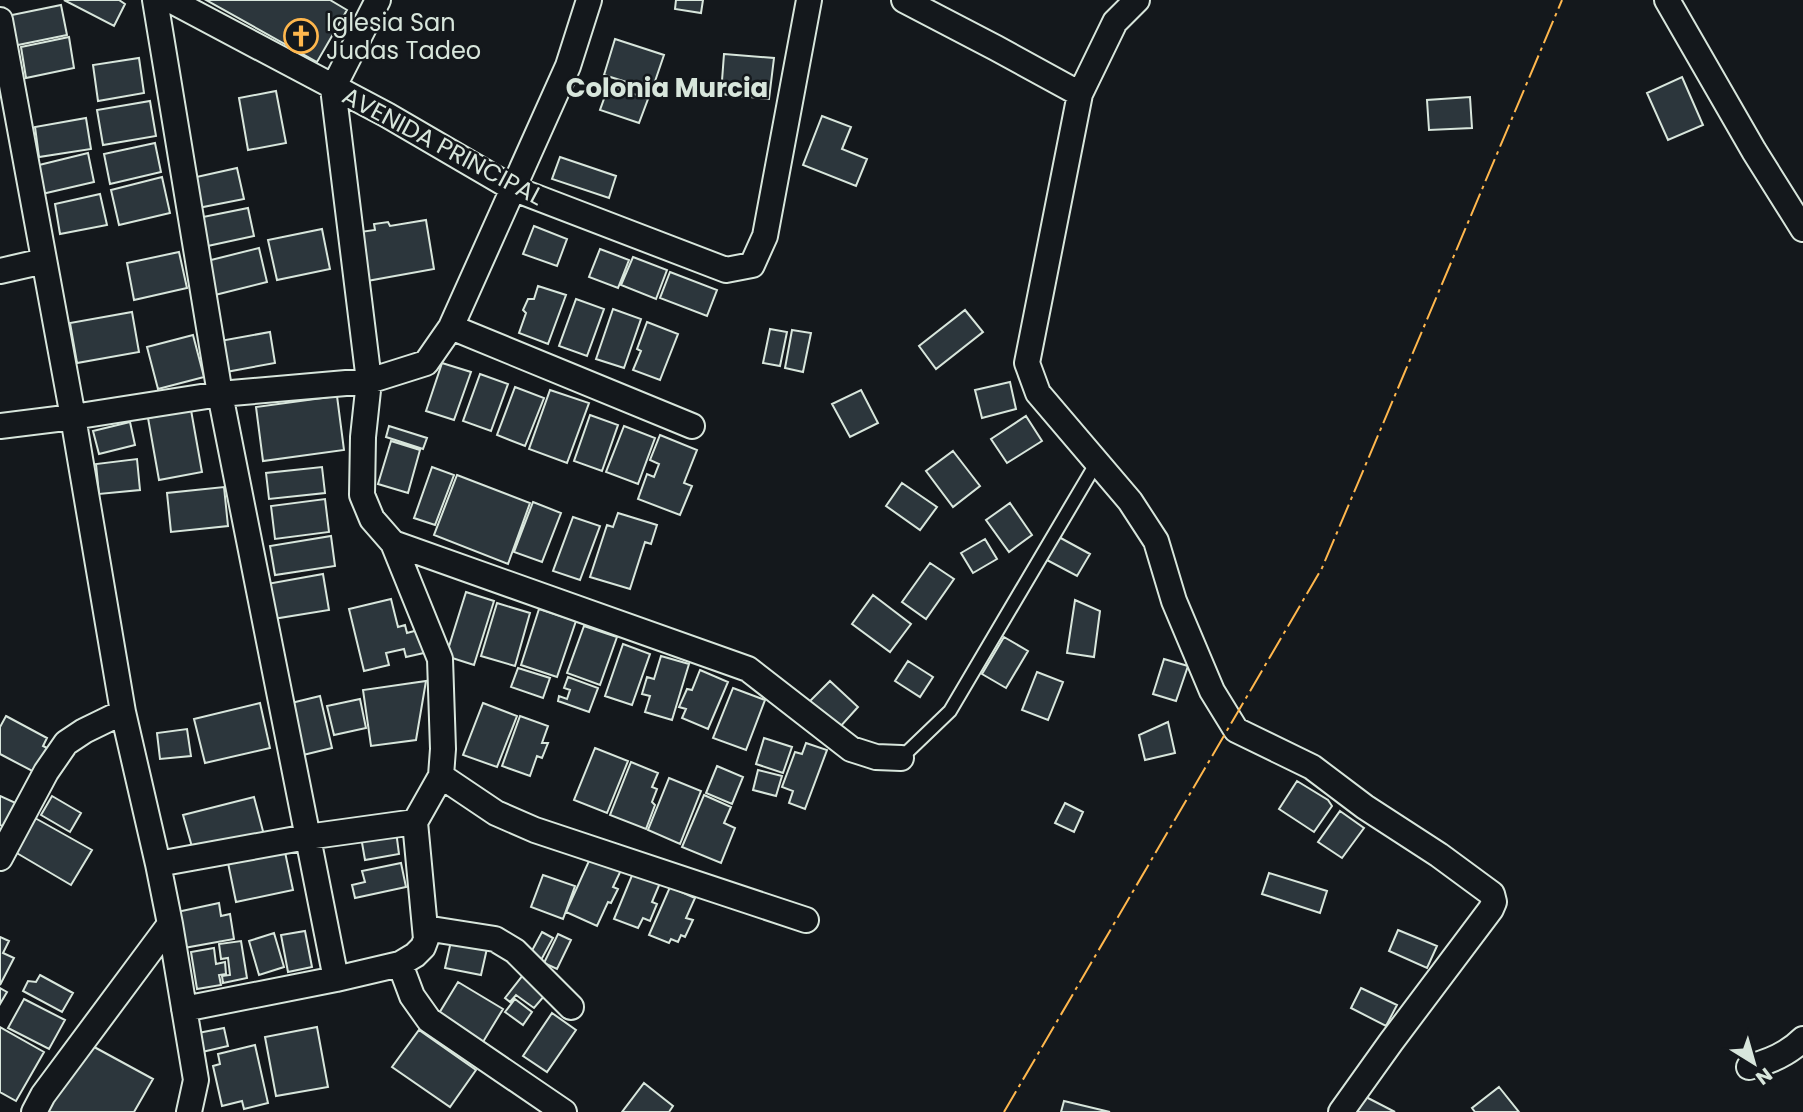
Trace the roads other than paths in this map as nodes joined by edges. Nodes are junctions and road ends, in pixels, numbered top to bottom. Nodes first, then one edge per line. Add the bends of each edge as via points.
1 (155, 0) edge
2 (170, 0) edge
3 (378, 0) edge
4 (589, 0) edge
5 (809, 0) edge
6 (904, 0) edge
7 (1137, 0) edge
8 (1667, 0) edge
9 (0, 20) edge
10 (333, 88) junction
11 (1080, 94) junction
12 (512, 188) junction
13 (1803, 229) edge
14 (44, 261) junction
15 (0, 271) edge
16 (451, 327) junction
17 (369, 381) junction
18 (220, 394) junction
19 (73, 417) junction
20 (0, 426) edge
21 (692, 426) dead end
22 (1097, 462) junction
23 (393, 543) junction
24 (123, 712) junction
25 (901, 758) joint
26 (441, 776) junction
27 (415, 822) junction
28 (307, 837) junction
29 (0, 858) edge
30 (158, 864) junction
31 (806, 920) dead end
32 (170, 924) junction
33 (425, 928) junction
34 (400, 964) junction
35 (336, 979) junction
36 (571, 1007) dead end
37 (184, 1009) junction
38 (1803, 1039) edge
39 (1749, 1067) dead end
40 (34, 1112) edge
41 (189, 1112) edge
42 (564, 1112) edge
43 (1341, 1112) edge

1 - 18 street
2 - 10 street, AVENIDA PRINCIPAL
3 - 10 street
4 - 12 street via 568,66
5 - 12 street, AVENIDA PRINCIPAL via 765,236 752,265 726,270
6 - 11 street
7 - 11 street via 1115,22
8 - 13 street
9 - 14 street
10 - 12 street, AVENIDA PRINCIPAL
10 - 17 street
11 - 22 street via 1027,363 1038,393
12 - 16 street
14 - 15 street
14 - 19 street
16 - 17 street via 426,363
16 - 21 street
17 - 18 street
17 - 23 street via 362,495 372,519
18 - 19 street
18 - 28 street
19 - 20 street
19 - 24 street
22 - 25 lane via 950,711
22 - 43 street via 1156,541 1179,614 1212,691 1236,730 1312,768 1492,894 1491,909
23 - 25 street via 748,669 851,749
23 - 26 street via 440,659
24 - 29 street via 66,743
24 - 30 street
26 - 27 street
26 - 31 street via 496,813 535,830
27 - 28 street
27 - 33 street
28 - 30 street
28 - 35 street
30 - 32 street
32 - 37 street
32 - 40 street
33 - 34 street via 422,947
33 - 36 street via 495,939 515,951
34 - 35 street
34 - 42 street via 412,996 429,1020
35 - 37 street
37 - 41 street via 196,1080
38 - 39 street via 1768,1062

